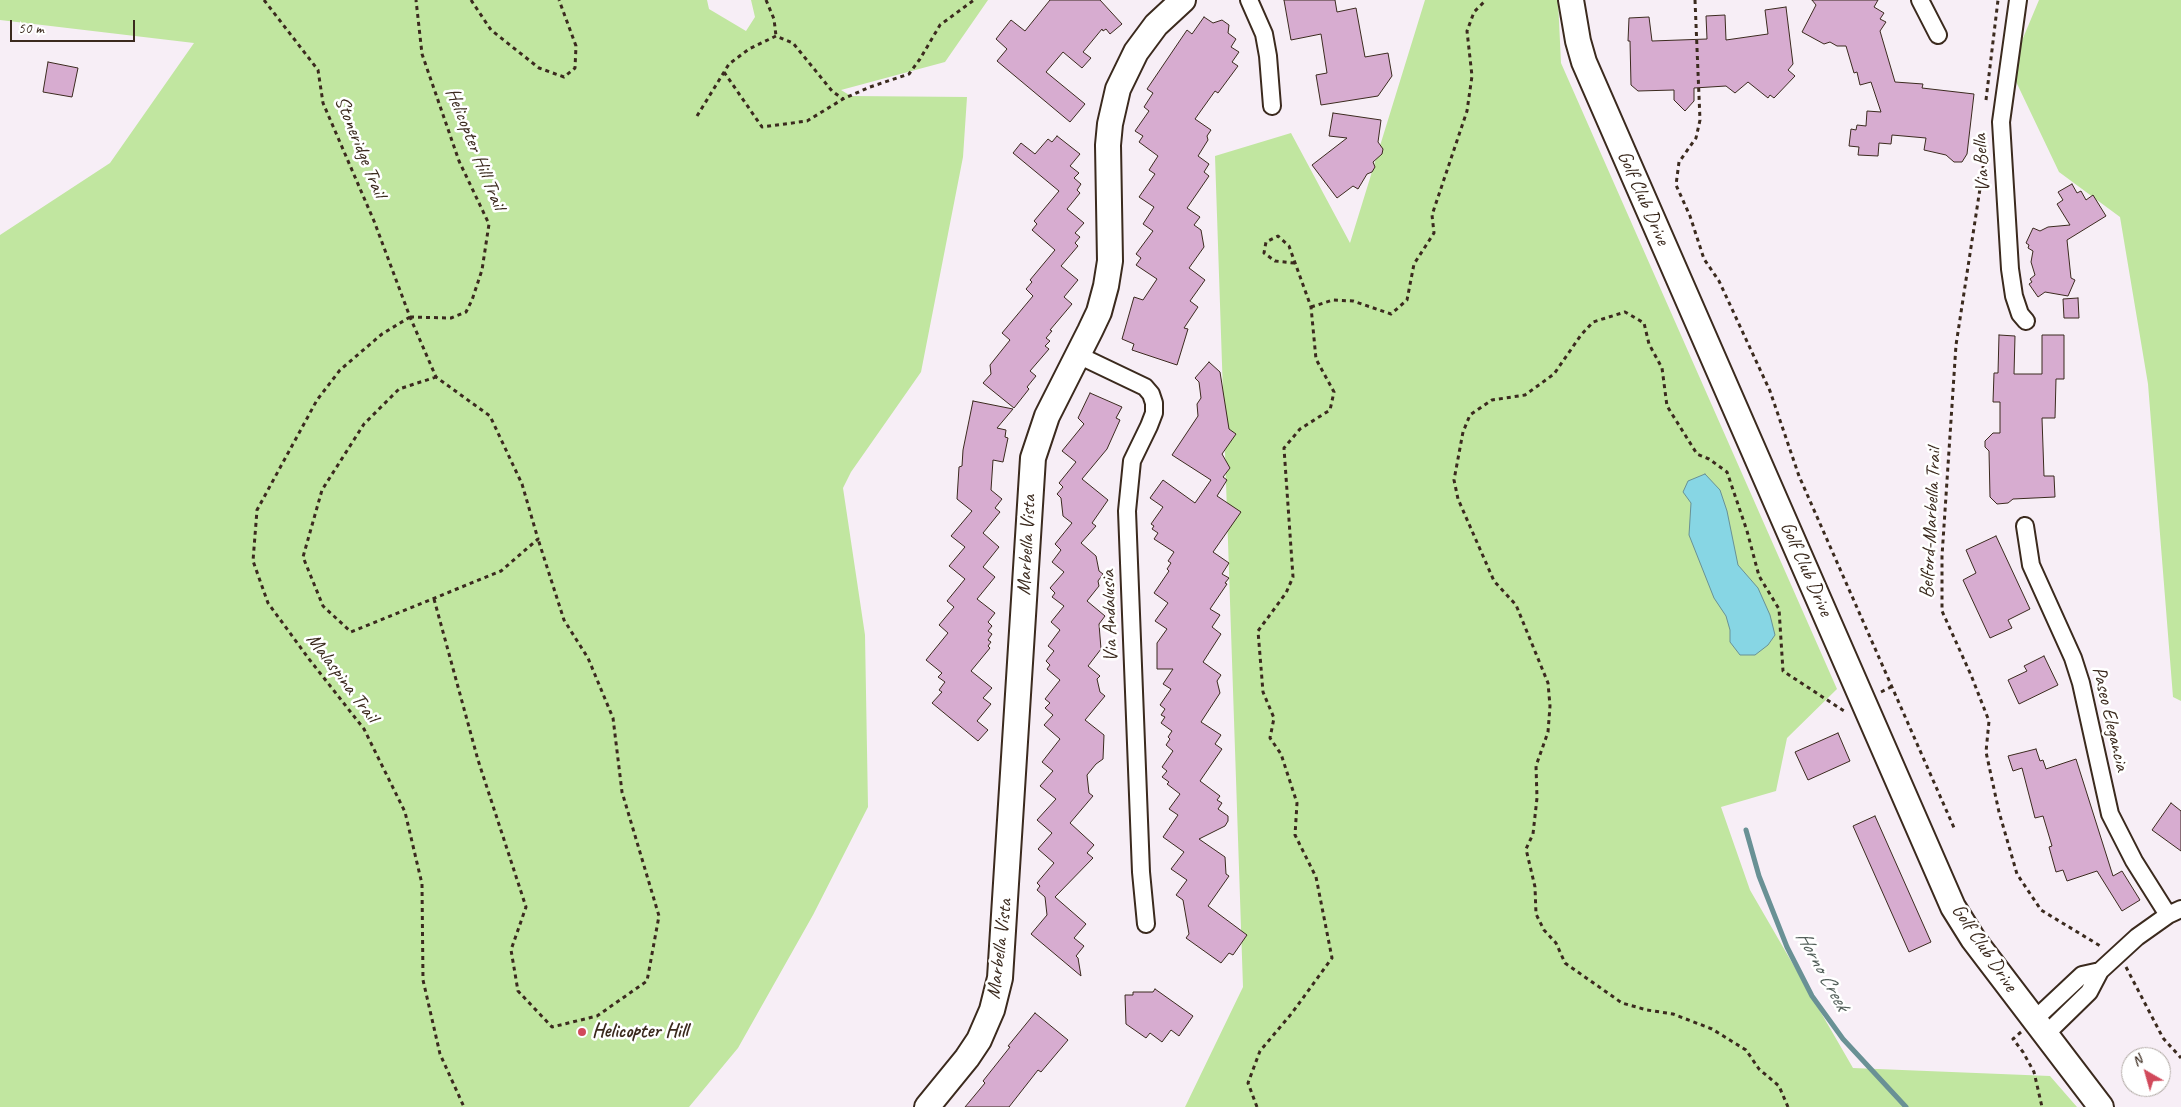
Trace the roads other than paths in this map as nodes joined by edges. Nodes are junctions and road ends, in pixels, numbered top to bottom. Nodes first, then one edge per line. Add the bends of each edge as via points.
1 (1183, 0) edge
2 (1249, 0) edge
3 (1571, 0) edge
4 (1920, 0) edge
5 (2018, 0) edge
6 (1938, 35) dead end
7 (1272, 106) dead end
8 (2026, 321) dead end
9 (1078, 355) junction
10 (2025, 526) dead end
11 (2175, 912) edge
12 (1146, 924) dead end
13 (2040, 1027) junction
14 (926, 1107) edge
15 (2101, 1107) edge

1 - 9 street, Marbella Vista via 1147,36 1118,89 1108,145 1110,261 1099,312
2 - 7 street via 1264,34
3 - 13 street, Golf Club Drive via 1584,62 1953,907
4 - 6 street
5 - 8 street, Via Bella via 2001,122 2010,269 2014,296
9 - 12 street, Via Andalusia via 1145,387 1154,403 1149,426 1132,460 1127,511 1141,872
9 - 14 street, Marbella Vista via 1047,416 1033,458 1003,956 998,987 980,1040
10 - 11 street, Paseo Elegancia via 2031,565 2082,683 2110,814 2134,861
11 - 13 street, Paseo Elegancia via 2137,937 2100,971 2082,976
13 - 15 street, Golf Club Drive

